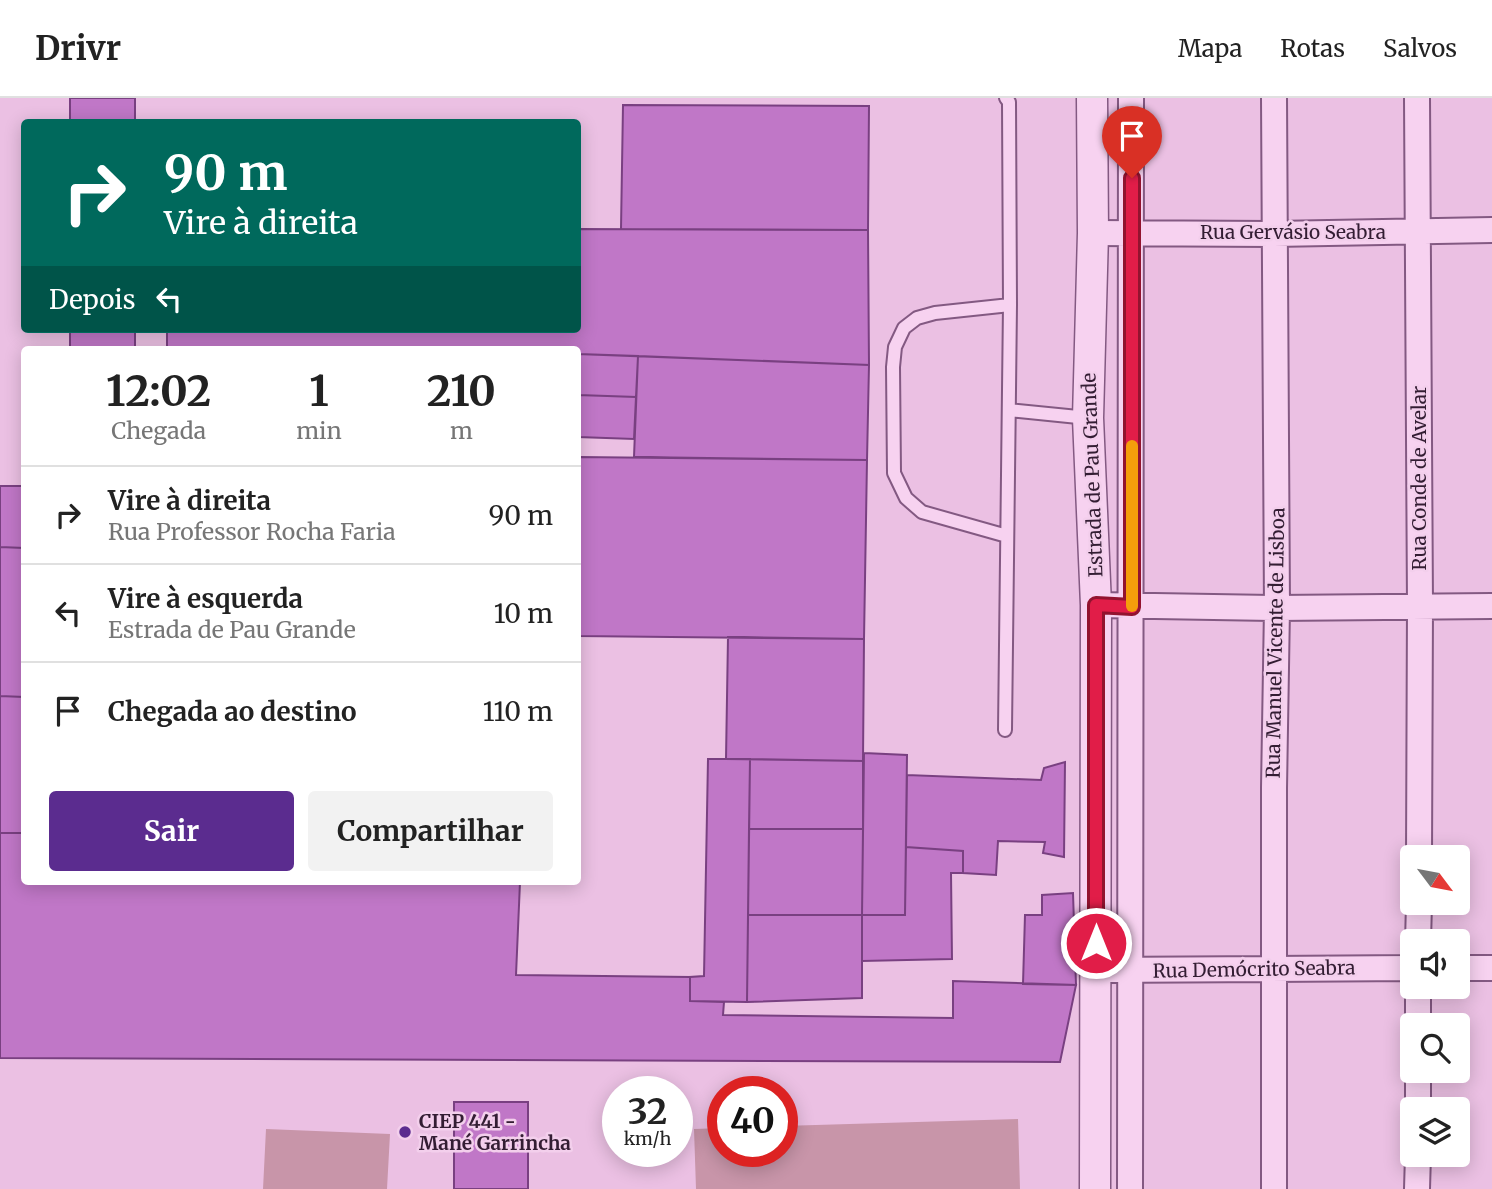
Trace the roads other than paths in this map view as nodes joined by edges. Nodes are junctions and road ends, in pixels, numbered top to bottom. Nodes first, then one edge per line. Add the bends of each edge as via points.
1 (1006, 98) edge
2 (1092, 98) edge
3 (1131, 98) edge
4 (1273, 98) edge
5 (1417, 98) edge
6 (1492, 230) edge
7 (1417, 231) junction
8 (1132, 232) junction
9 (1093, 233) junction
10 (1274, 234) junction
11 (1010, 305) junction
12 (1009, 410) junction
13 (1088, 418) junction
14 (1007, 536) junction
15 (1096, 605) junction
16 (1420, 606) junction
17 (1492, 606) edge
18 (1132, 607) junction
19 (1278, 608) junction
20 (1005, 730) dead end
21 (1419, 845) edge
22 (1400, 968) edge
23 (1470, 968) edge
24 (1492, 968) edge
25 (1096, 970) junction
26 (1275, 970) junction
27 (1129, 971) junction
28 (1418, 1167) edge
29 (1095, 1189) edge
30 (1130, 1189) edge
31 (1274, 1189) edge
32 (1417, 1189) edge

1 - 11 lane
2 - 9 street, Estrada de Pau Grande
3 - 8 street, Estrada de Pau Grande
4 - 10 street, Rua Manuel Vicente de Lisboa
5 - 7 street, Rua Conde de Avelar
6 - 7 street, Rua Gervásio Seabra
7 - 10 street, Rua Gervásio Seabra
7 - 16 street, Rua Conde de Avelar
8 - 9 street, Rua Gervásio Seabra
8 - 10 street, Rua Gervásio Seabra
8 - 18 street, Estrada de Pau Grande
9 - 13 street, Estrada de Pau Grande
10 - 19 street, Rua Manuel Vicente de Lisboa
11 - 12 lane
11 - 14 lane via 917,318 904,328 895,347 893,367 894,473 906,498 922,512
12 - 13 lane
12 - 14 lane
13 - 15 street, Estrada de Pau Grande
14 - 20 lane
15 - 18 street
15 - 25 street, Estrada de Pau Grande
16 - 17 street
16 - 19 street
16 - 21 street, Rua Conde de Avelar
18 - 19 street
18 - 27 street, Estrada de Pau Grande
19 - 26 street, Rua Manuel Vicente de Lisboa via 1273,788
22 - 26 street, Rua Demócrito Seabra
23 - 24 street
25 - 27 street, Rua Demócrito Seabra
25 - 29 street, Estrada de Pau Grande
26 - 27 street, Rua Demócrito Seabra
26 - 31 street, Rua Manuel Vicente de Lisboa
27 - 30 street, Estrada de Pau Grande
28 - 32 street

